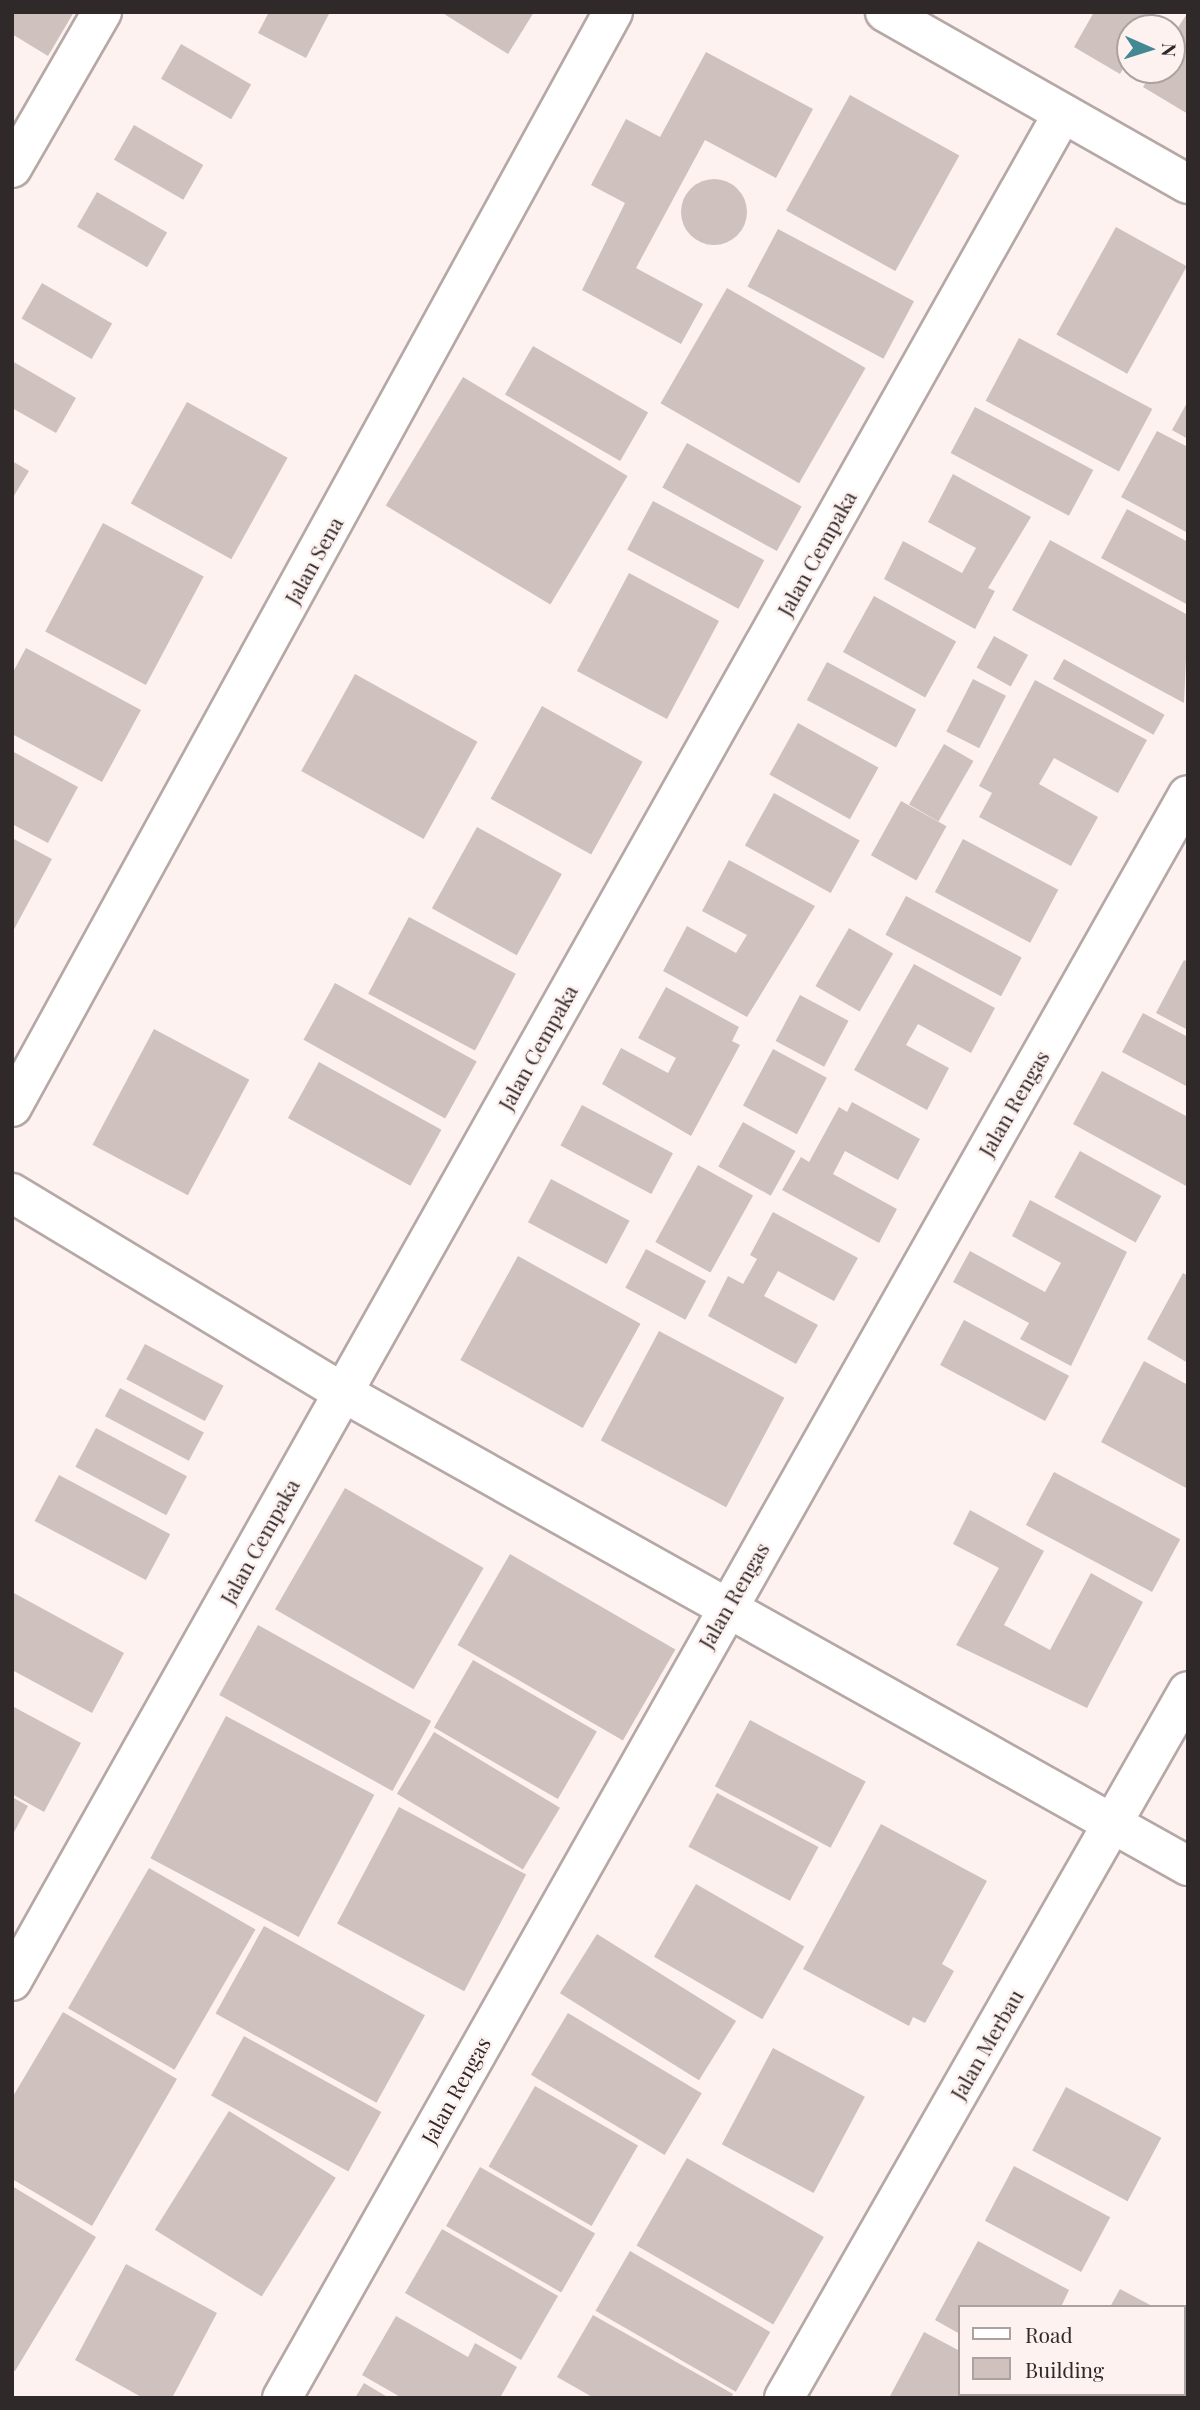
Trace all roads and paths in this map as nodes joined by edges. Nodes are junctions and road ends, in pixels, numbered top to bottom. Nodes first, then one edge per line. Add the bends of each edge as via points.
1 (102, 12) edge
2 (613, 12) edge
3 (885, 12) edge
4 (1063, 113) junction
5 (12, 168) edge
6 (1188, 184) edge
7 (1188, 795) edge
8 (12, 1107) edge
9 (12, 1193) edge
10 (342, 1392) junction
11 (725, 1608) junction
12 (1188, 1691) edge
13 (1112, 1824) junction
14 (1188, 1866) edge
15 (12, 1980) edge
16 (282, 2398) edge
17 (784, 2398) edge

1 - 5 street
2 - 8 street, Jalan Sena
3 - 4 street
4 - 6 street
4 - 10 street, Jalan Cempaka
7 - 11 street, Jalan Rengas
9 - 10 street
10 - 11 street
10 - 15 street, Jalan Cempaka
11 - 13 street
11 - 16 street, Jalan Rengas
12 - 13 street, Jalan Merbau
13 - 14 street
13 - 17 street, Jalan Merbau

